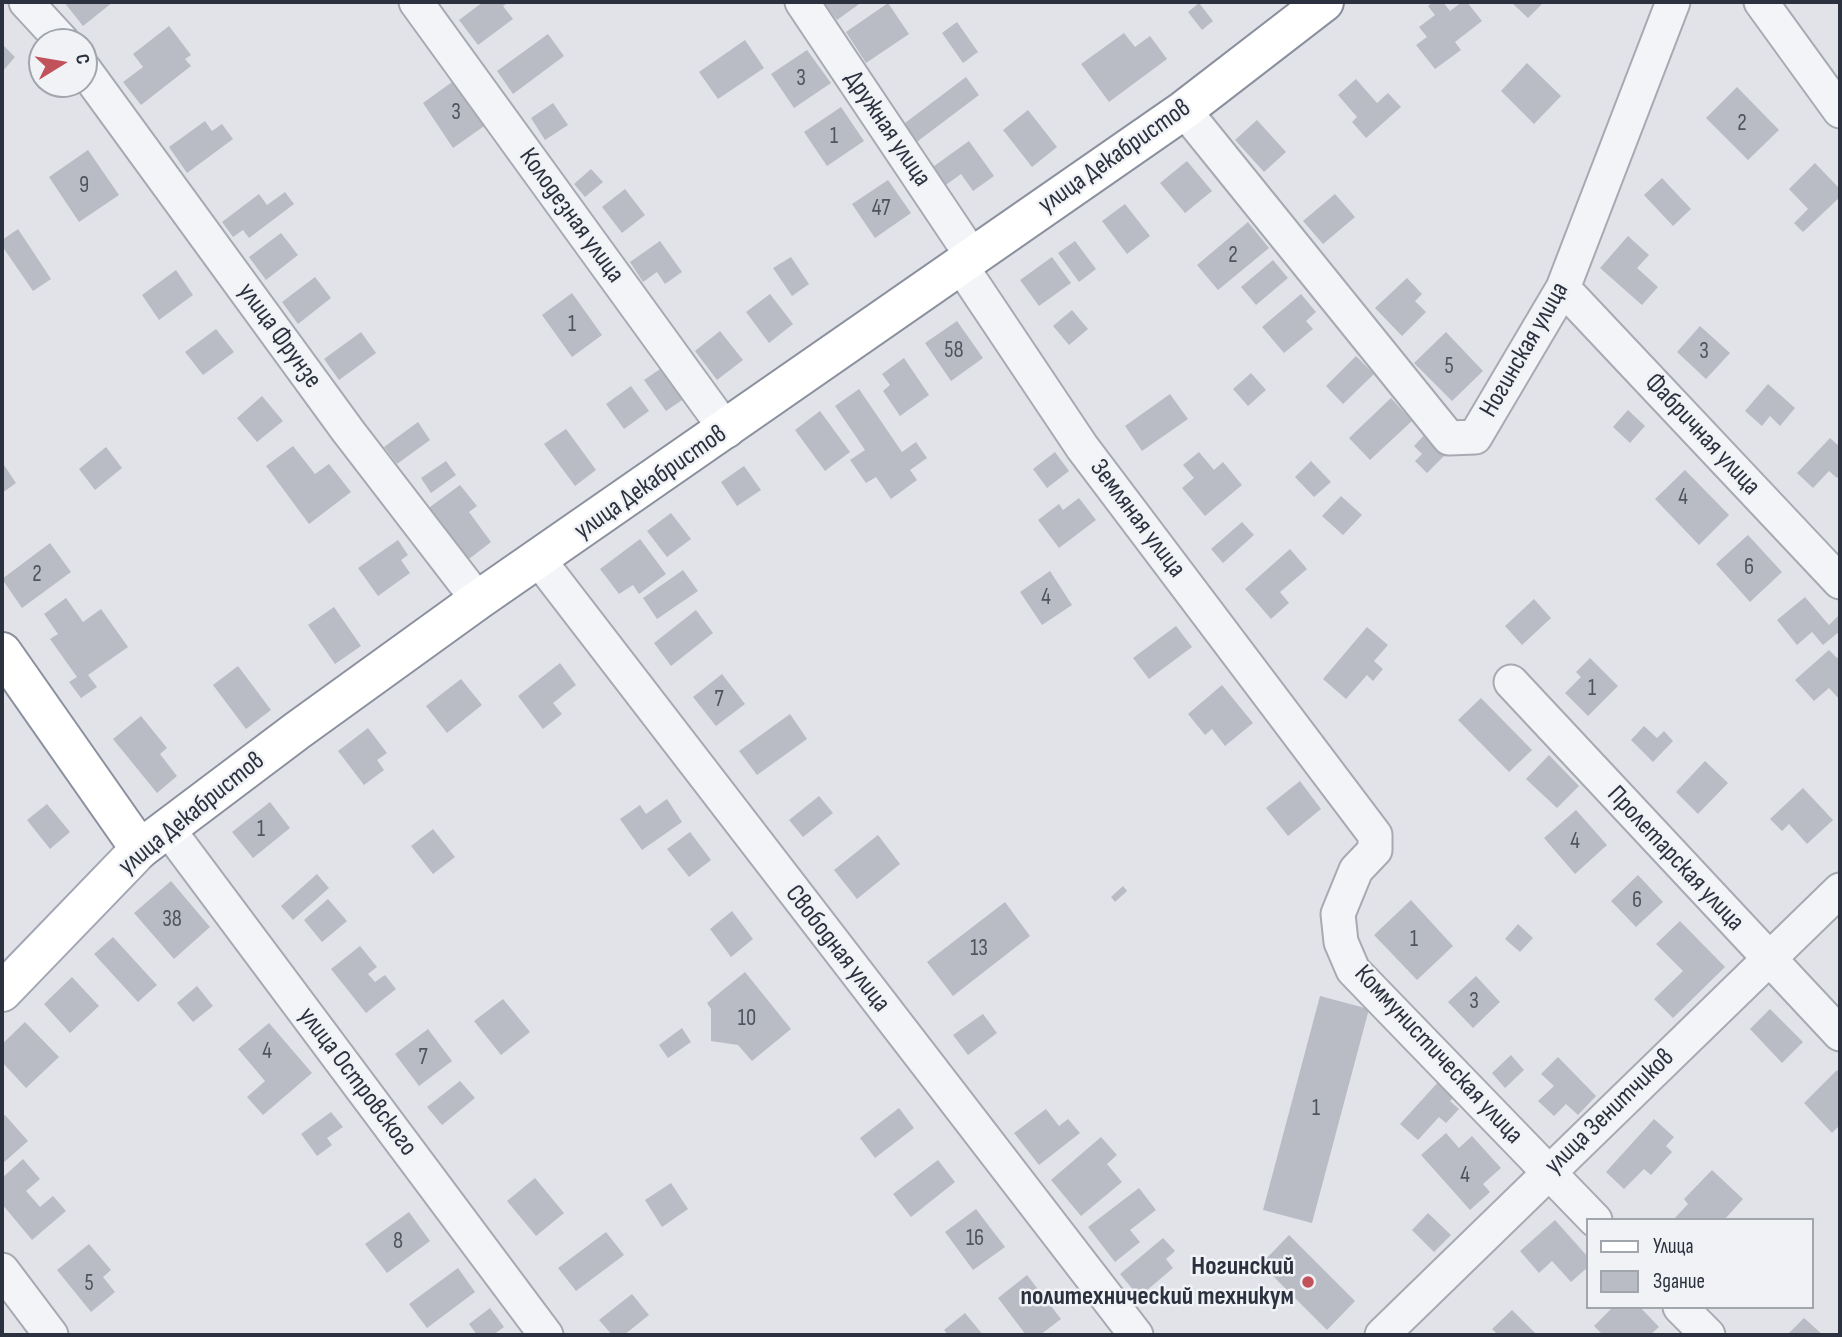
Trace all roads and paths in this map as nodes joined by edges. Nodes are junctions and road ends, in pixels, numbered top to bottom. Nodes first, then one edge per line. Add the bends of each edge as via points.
1 (26, 2) edge
2 (416, 2) edge
3 (802, 2) edge
4 (1673, 2) edge
5 (1760, 2) edge
6 (1311, 6) edge
7 (50, 28) edge
8 (98, 88) edge
9 (1184, 110) junction
10 (1840, 111) edge
11 (967, 261) junction
12 (1563, 288) junction
13 (727, 430) junction
14 (539, 560) junction
15 (1840, 583) edge
16 (478, 600) junction
17 (2, 652) edge
18 (1511, 682) dead end
19 (1323, 766) joint
20 (154, 839) junction
21 (1840, 890) edge
22 (1770, 961) junction
23 (2, 992) edge
24 (1840, 1034) edge
25 (1548, 1171) junction
26 (1593, 1218) edge
27 (2, 1270) edge
28 (1682, 1309) edge
29 (51, 1335) edge
30 (546, 1335) edge
31 (1136, 1335) edge
32 (1382, 1335) edge
33 (1708, 1335) edge

1 - 7 street
2 - 13 street, Колодезная улица
3 - 11 street, Дружная улица
4 - 12 street, Ногинская улица
5 - 10 street
6 - 9 main road, улица Декабристов
8 - 16 street, улица Фрунзе via 348,431
9 - 11 main road, улица Декабристов
9 - 12 street, Ногинская улица via 1449,438 1475,437
11 - 13 main road, улица Декабристов
11 - 19 street, Земляная улица via 1082,447
12 - 15 street, Фабричная улица
13 - 14 main road, улица Декабристов
14 - 16 main road, улица Декабристов
14 - 31 street, Свободная улица
16 - 20 main road, улица Декабристов
17 - 20 main road
18 - 22 street, Пролетарская улица
19 - 25 street, Коммунистическая улица via 1376,835 1375,850 1356,870 1338,914 1341,942 1353,970
20 - 23 main road, улица Декабристов
20 - 30 street, улица Островского
21 - 22 street, улица Зенитчиков
22 - 24 street, Пролетарская улица
22 - 25 street, улица Зенитчиков
25 - 26 street, Коммунистическая улица
25 - 32 street, улица Зенитчиков
27 - 29 street
28 - 33 street

